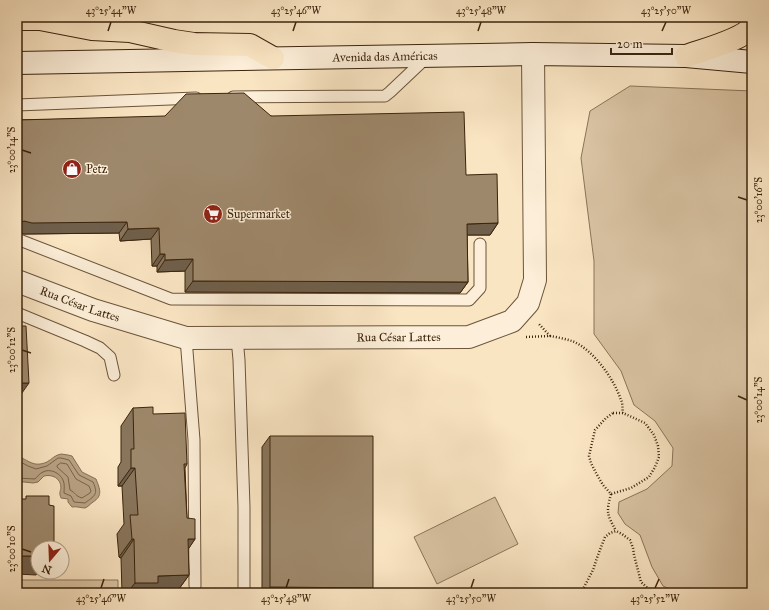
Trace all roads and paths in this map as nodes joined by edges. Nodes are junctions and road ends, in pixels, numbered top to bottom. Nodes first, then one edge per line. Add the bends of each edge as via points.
1 (121, 17) edge
2 (17, 19) edge
3 (40, 19) junction
4 (752, 27) edge
5 (533, 54) junction
6 (428, 56) junction
7 (686, 56) junction
8 (273, 58) junction
9 (752, 62) edge
10 (17, 63) edge
11 (224, 97) edge
12 (208, 98) edge
13 (17, 105) edge
14 (17, 240) edge
15 (480, 244) dead end
16 (17, 281) edge
17 (18, 314) edge
18 (534, 320) dead end
19 (550, 336) junction
20 (186, 338) junction
21 (237, 338) junction
22 (519, 338) dead end
23 (114, 375) dead end
24 (623, 412) junction
25 (611, 494) junction
26 (616, 531) junction
27 (195, 586) dead end
28 (244, 593) edge
29 (465, 593) edge
30 (469, 593) edge
31 (580, 593) edge
32 (652, 593) edge

1 - 3 highway
2 - 3 highway
3 - 8 highway via 92,28 130,31 194,44 250,45
4 - 7 highway via 739,38
5 - 6 street, Avenida das Américas
5 - 7 street, Avenida das Américas
5 - 21 street, Rua César Lattes via 535,280 528,303 512,321 469,338
6 - 8 street, Avenida das Américas
6 - 11 lane via 385,96
7 - 9 street, Avenida das Américas
8 - 10 street, Avenida das Américas
12 - 13 lane
14 - 15 lane via 171,299 468,300 480,288
16 - 20 street, Rua César Lattes via 93,310
17 - 23 lane via 100,348 110,357
18 - 19 path
19 - 22 path
19 - 24 path via 573,342 600,364 616,388
20 - 21 street, Rua César Lattes
20 - 27 lane via 194,440
21 - 28 lane via 244,499
24 - 25 path via 613,413 600,423 595,430 589,456 596,473
24 - 25 path via 645,423 654,435 659,457 649,477 631,488
25 - 26 path via 607,511
26 - 31 path via 605,537 593,570
26 - 32 path via 630,540 641,582
29 - 30 path

